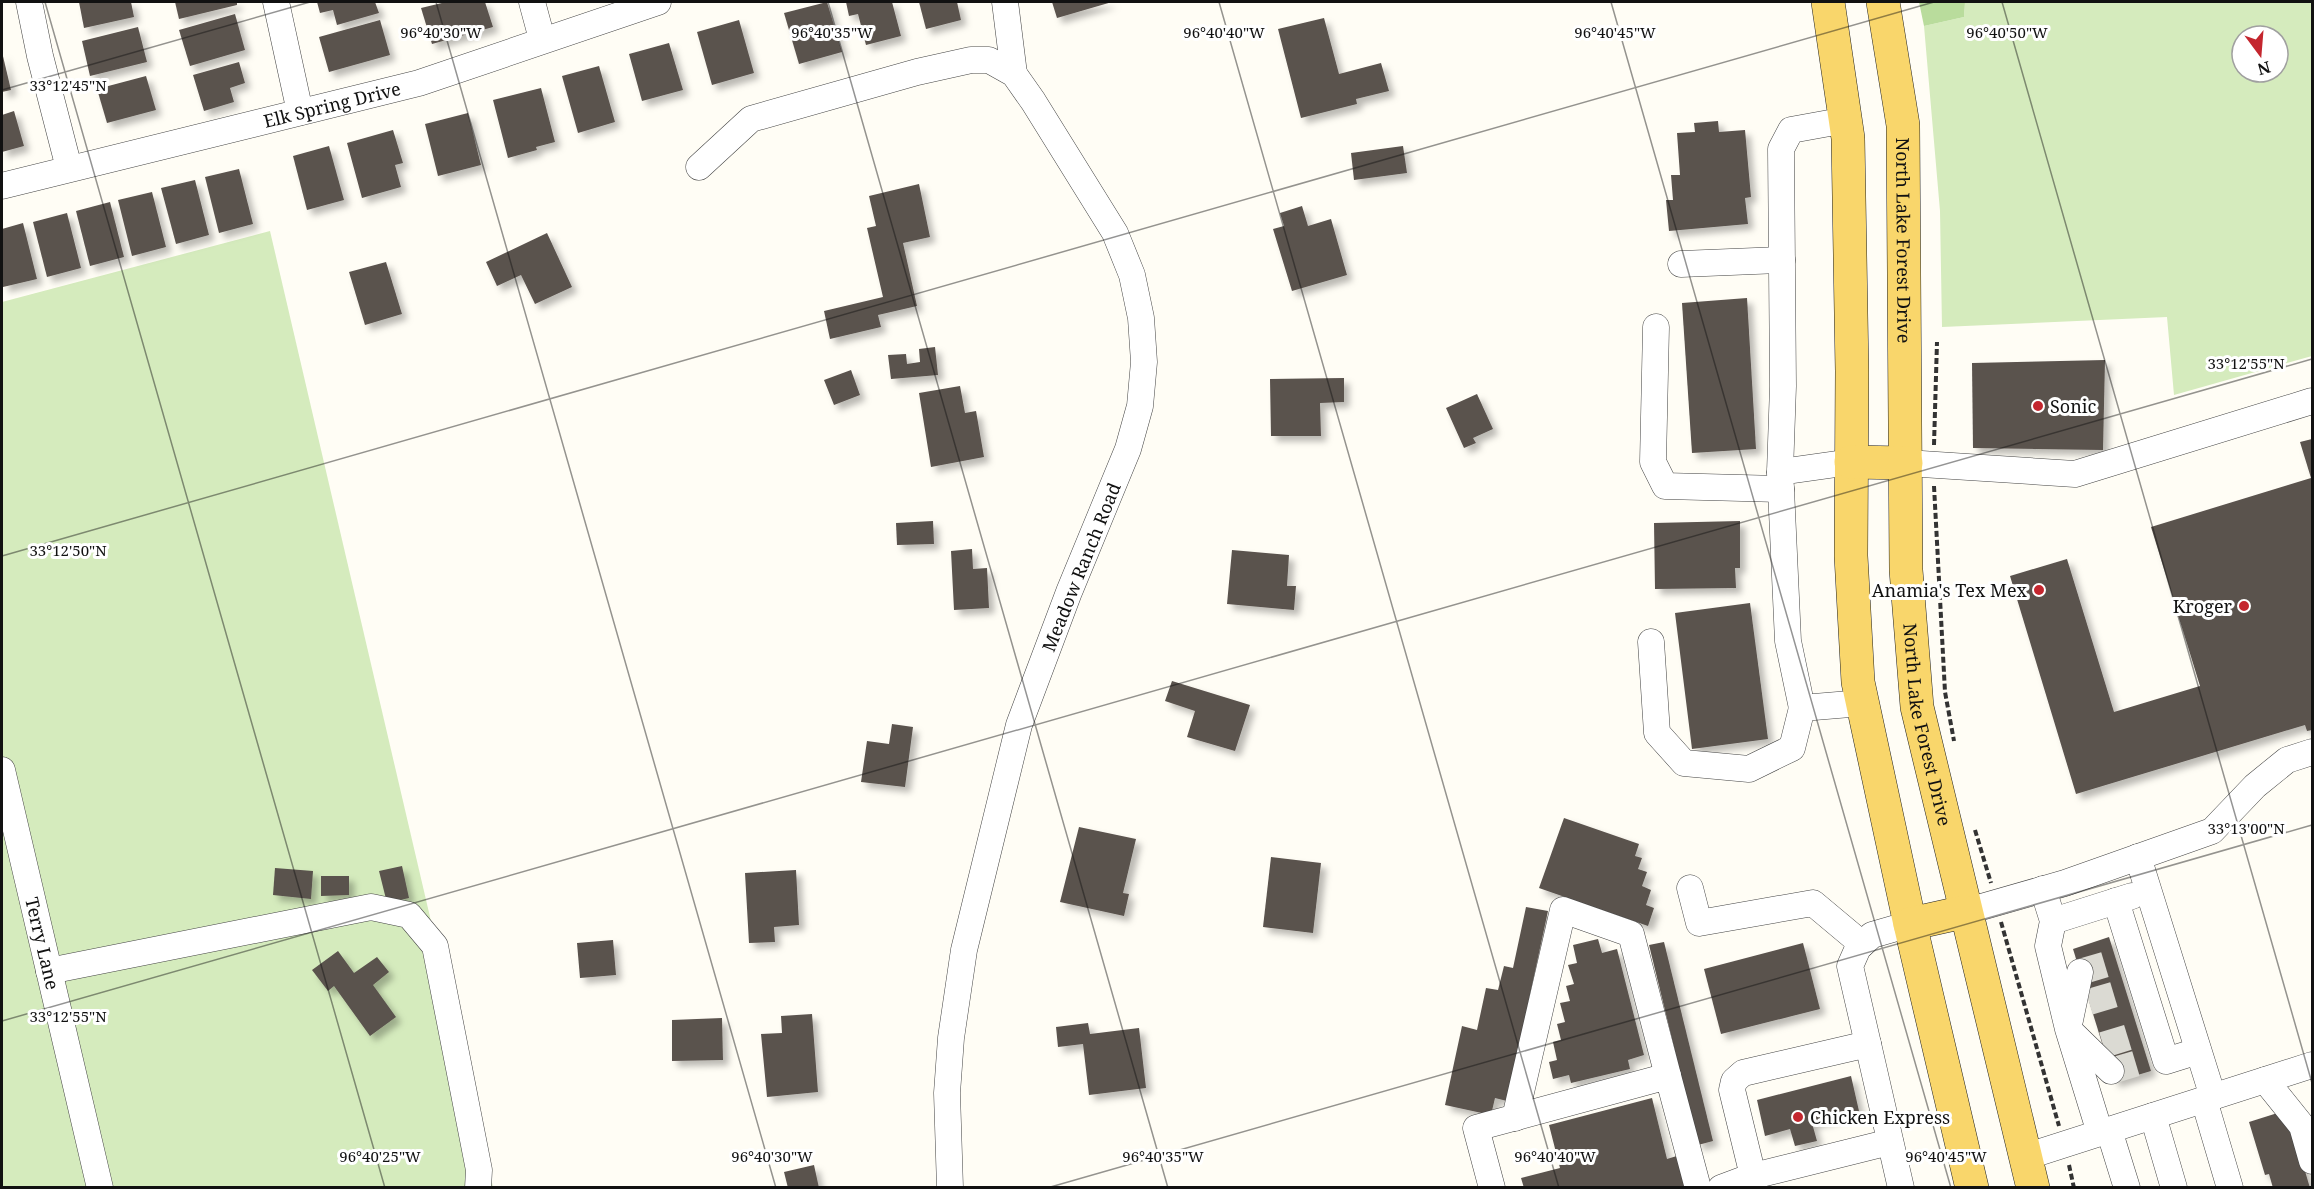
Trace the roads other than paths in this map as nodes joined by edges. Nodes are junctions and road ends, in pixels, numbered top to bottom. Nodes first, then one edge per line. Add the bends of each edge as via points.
1 (29, 2) edge
2 (276, 2) edge
3 (532, 2) edge
4 (658, 2) edge
5 (1828, 2) edge
6 (1883, 2) edge
7 (1006, 12) edge
8 (542, 39) junction
9 (1014, 74) junction
10 (300, 112) junction
11 (1845, 120) junction
12 (699, 167) dead end
13 (69, 168) junction
14 (2, 186) edge
15 (1782, 260) junction
16 (1681, 264) dead end
17 (1656, 327) dead end
18 (2313, 401) edge
19 (1851, 462) junction
20 (1920, 464) junction
21 (1781, 480) junction
22 (1651, 642) dead end
23 (1862, 703) junction
24 (1802, 708) junction
25 (2313, 752) edge
26 (2, 770) edge
27 (2138, 857) junction
28 (1690, 888) dead end
29 (2043, 889) junction
30 (2149, 891) junction
31 (2116, 901) junction
32 (1964, 912) junction
33 (2053, 921) junction
34 (1910, 924) junction
35 (1862, 945) junction
36 (2117, 961) dead end
37 (49, 971) junction
38 (2080, 972) dead end
39 (2126, 990) dead end
40 (2089, 1002) tunnel mouth
41 (2150, 1004) junction
42 (2068, 1029) junction
43 (2139, 1034) dead end
44 (1868, 1044) junction
45 (2103, 1045) tunnel mouth
46 (2198, 1051) junction
47 (2148, 1060) dead end
48 (2313, 1065) edge
49 (2111, 1071) dead end
50 (1668, 1076) junction
51 (2265, 1080) junction
52 (2209, 1098) junction
53 (2153, 1116) junction
54 (1515, 1118) junction
55 (2104, 1131) junction
56 (1890, 1142) junction
57 (2313, 1161) edge
58 (2029, 1172) edge
59 (1753, 1176) junction
60 (100, 1188) edge
61 (477, 1188) edge
62 (950, 1188) edge
63 (1492, 1188) edge
64 (1698, 1188) edge
65 (1721, 1188) edge
66 (1901, 1188) edge
67 (1972, 1188) edge
68 (2127, 1188) edge
69 (2174, 1188) edge
70 (2230, 1188) edge

1 - 13 street
2 - 10 street
3 - 8 street
4 - 8 street, Elk Spring Drive
5 - 11 main road
6 - 20 main road, North Lake Forest Drive via 1903,125
7 - 9 street
8 - 10 street, Elk Spring Drive via 419,83
9 - 12 street, Meadow Ranch Road via 989,60 971,60 751,119
9 - 62 street, Meadow Ranch Road via 1115,233 1132,275 1144,362 1140,406 1128,449 1019,725 964,950 947,1093
10 - 13 street, Elk Spring Drive
11 - 15 street via 1791,130 1781,149
11 - 19 main road via 1849,161
13 - 14 street, Elk Spring Drive
15 - 16 street
15 - 21 street
17 - 21 street via 1653,462 1665,486
18 - 20 street via 2075,474
19 - 20 main road
19 - 21 street
19 - 23 main road via 1851,556
20 - 32 main road, North Lake Forest Drive via 1906,570 1917,707
21 - 24 street via 1788,641
22 - 24 street via 1657,733 1684,764 1749,769 1792,748
23 - 24 street
23 - 34 main road
25 - 27 street via 2287,760 2255,786 2212,831
26 - 37 street, Terry Lane
27 - 29 street
27 - 30 street
28 - 35 street via 1699,923 1813,903
29 - 32 street
29 - 33 street
30 - 31 street
30 - 46 street
31 - 33 street
31 - 41 street
32 - 34 main road
32 - 58 main road, North Lake Forest Drive
33 - 42 street via 2048,946
34 - 35 street via 1872,935
34 - 67 main road
35 - 44 street via 1850,966
36 - 41 street
37 - 60 street, Terry Lane
37 - 61 street via 371,907 408,915 435,946 479,1170
38 - 42 street
39 - 41 street
40 - 42 street
41 - 43 street
41 - 46 street via 2166,1060
41 - 47 street
42 - 45 street
42 - 49 street
42 - 55 street
44 - 56 street
44 - 59 street via 1743,1074 1734,1081 1732,1090
46 - 52 street
48 - 51 street
50 - 54 street
50 - 54 street via 1631,934 1563,910
50 - 64 street
51 - 52 street
51 - 57 street via 2298,1120
52 - 53 street
52 - 70 street
53 - 55 street
53 - 69 street
54 - 63 street via 1476,1128
55 - 58 street via 2064,1145
55 - 68 street
56 - 59 street
56 - 66 street
59 - 65 street

